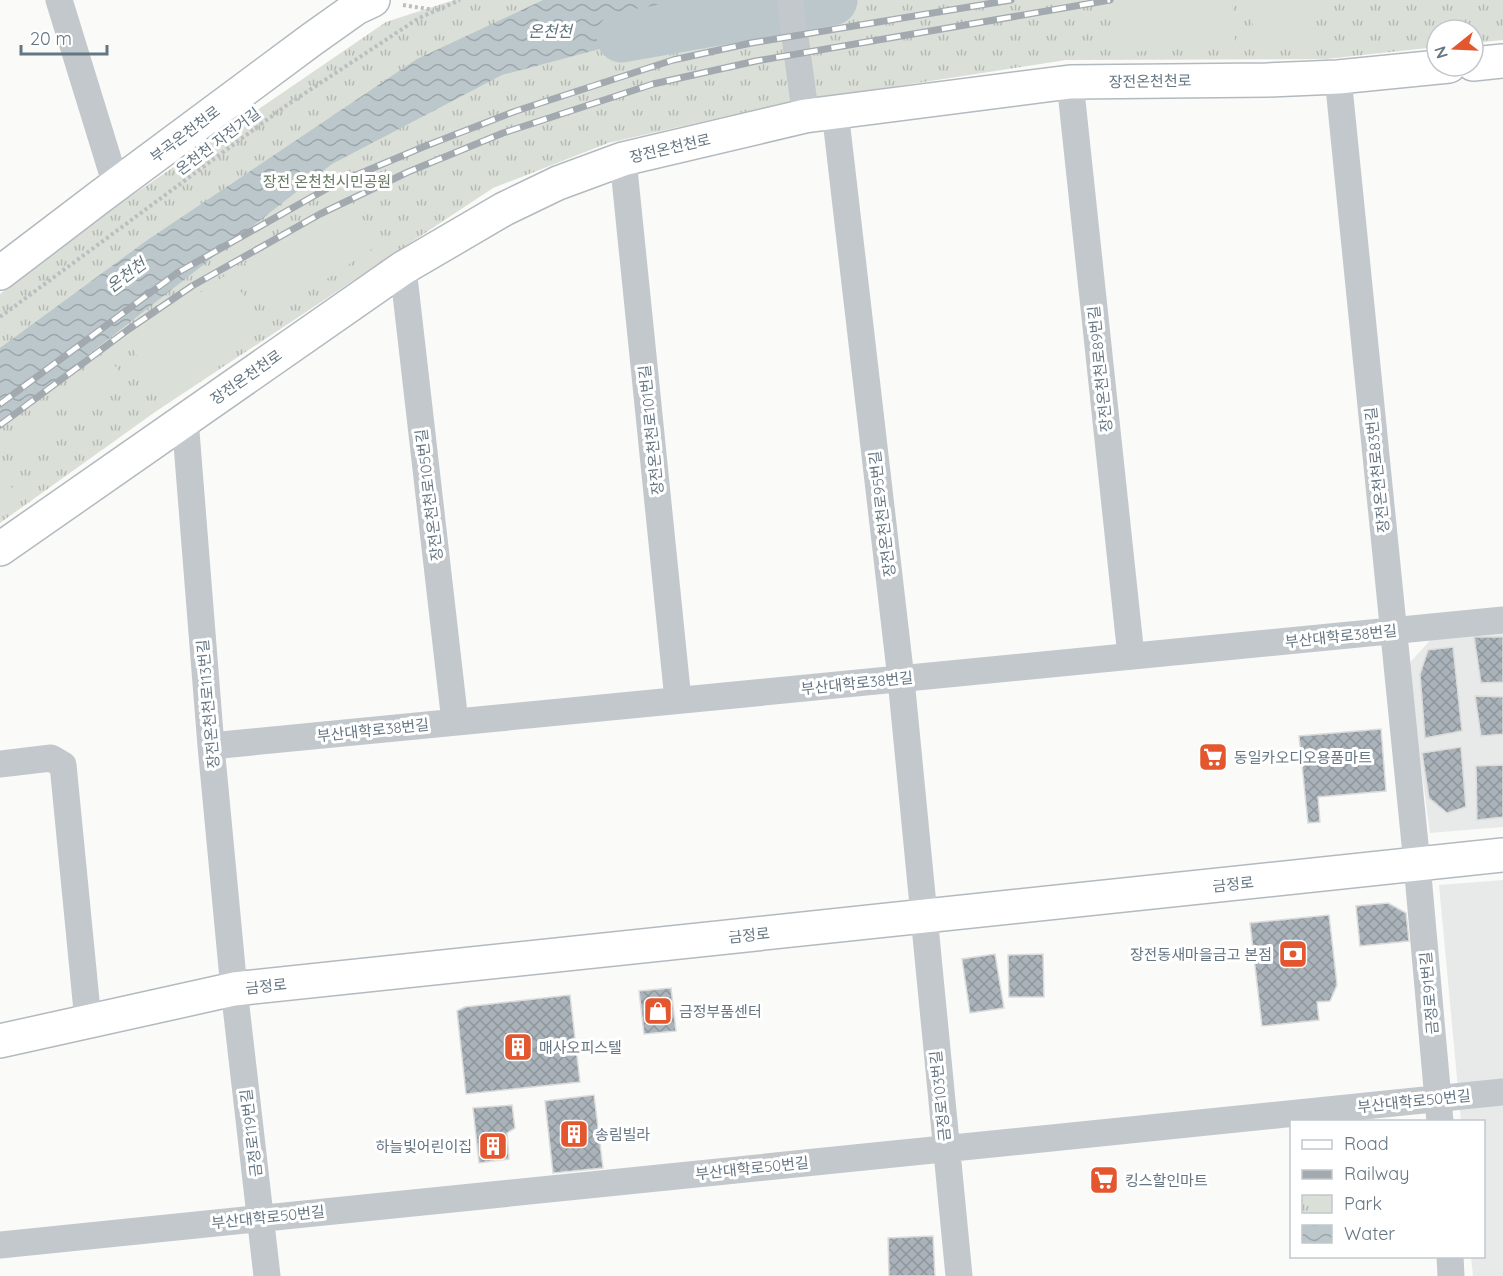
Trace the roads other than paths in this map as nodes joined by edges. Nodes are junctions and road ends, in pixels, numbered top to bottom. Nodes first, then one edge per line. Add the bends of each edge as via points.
1 (59, 0) edge
2 (373, 0) edge
3 (790, 0) edge
4 (1503, 61) edge
5 (1485, 63) edge
6 (1425, 68) edge
7 (1338, 76) junction
8 (1070, 82) junction
9 (814, 108) junction
10 (623, 159) junction
11 (116, 185) junction
12 (403, 268) junction
13 (0, 273) edge
14 (186, 419) junction
15 (0, 549) edge
16 (1503, 620) edge
17 (1394, 630) junction
18 (1131, 656) junction
19 (901, 679) junction
20 (678, 700) junction
21 (456, 722) junction
22 (211, 746) junction
23 (0, 764) edge
24 (1503, 855) edge
25 (1417, 864) junction
26 (923, 916) junction
27 (234, 989) junction
28 (88, 1021) junction
29 (0, 1041) edge
30 (1503, 1092) edge
31 (1440, 1110) edge
32 (1313, 1120) edge
33 (1290, 1122) edge
34 (946, 1149) junction
35 (261, 1218) junction
36 (0, 1245) edge
37 (1450, 1258) edge
38 (267, 1276) edge
39 (959, 1276) edge
40 (1451, 1276) edge

1 - 11 street
2 - 11 main road, 부곡온천천로 via 311,40
3 - 9 street, 장전온천천로95번길
4 - 5 main road
6 - 7 main road, 장전온천천로
7 - 8 main road, 장전온천천로
7 - 17 street, 장전온천천로83번길
8 - 9 main road, 장전온천천로
8 - 18 street, 장전온천천로89번길
9 - 10 main road, 장전온천천로
9 - 19 street, 장전온천천로95번길
10 - 12 main road, 장전온천천로 via 558,183 504,209
10 - 20 street, 장전온천천로101번길
11 - 13 main road, 부곡온천천로
12 - 14 main road, 장전온천천로
12 - 21 street, 장전온천천로105번길
14 - 15 main road, 장전온천천로
14 - 22 street, 장전온천천로113번길
16 - 17 street, 부산대학로38번길
17 - 18 street, 부산대학로38번길
17 - 25 street, 장전온천천로83번길
18 - 19 street, 부산대학로38번길
19 - 20 street, 부산대학로38번길
19 - 26 street, 장전온천천로95번길
20 - 21 street, 부산대학로38번길
21 - 22 street, 부산대학로38번길
22 - 27 street, 장전온천천로113번길
23 - 28 street via 51,758 63,765
24 - 25 main road, 금정로
25 - 26 main road, 금정로
25 - 31 street, 금정로91번길
26 - 27 main road, 금정로
26 - 34 street, 금정로103번길
27 - 28 main road, 금정로
27 - 35 street, 금정로119번길
28 - 29 main road, 금정로
30 - 31 street, 부산대학로50번길
31 - 32 street, 부산대학로50번길
33 - 34 street, 부산대학로50번길
34 - 35 street, 부산대학로50번길
34 - 39 street, 금정로103번길
35 - 36 street, 부산대학로50번길
35 - 38 street, 금정로119번길
37 - 40 street

